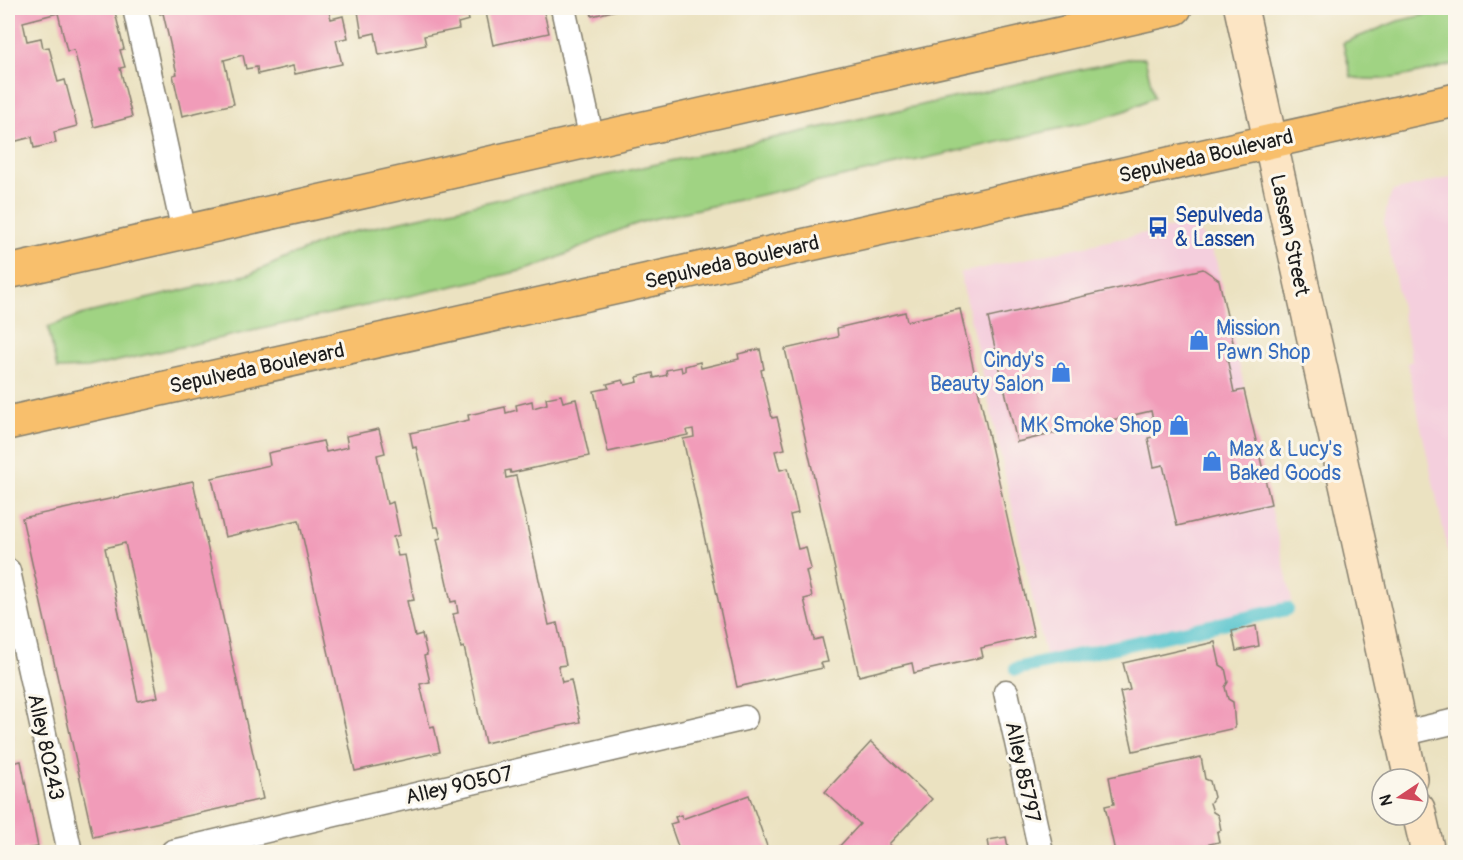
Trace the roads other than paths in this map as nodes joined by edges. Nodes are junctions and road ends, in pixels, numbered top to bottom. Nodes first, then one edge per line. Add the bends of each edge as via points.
1 (135, 8) edge
2 (563, 8) edge
3 (1175, 8) edge
4 (1240, 8) edge
5 (1455, 100) edge
6 (592, 140) junction
7 (1270, 142) junction
8 (184, 232) junction
9 (8, 272) edge
10 (8, 423) edge
11 (8, 571) edge
12 (1006, 692) dead end
13 (745, 718) dead end
14 (1455, 721) edge
15 (1401, 734) junction
16 (1408, 767) edge
17 (1422, 827) edge
18 (70, 852) edge
19 (173, 852) edge
20 (1041, 852) edge
21 (1428, 852) edge

1 - 8 lane
2 - 6 lane
3 - 6 main road
4 - 7 main road, Lassen Street
5 - 7 main road, Sepulveda Boulevard
6 - 8 main road
7 - 10 main road, Sepulveda Boulevard
7 - 15 main road, Lassen Street
8 - 9 main road
11 - 18 lane, Alley 80243
12 - 20 lane, Alley 85797
13 - 19 lane, Alley 90507
14 - 15 lane
15 - 16 main road, Lassen Street
17 - 21 main road

